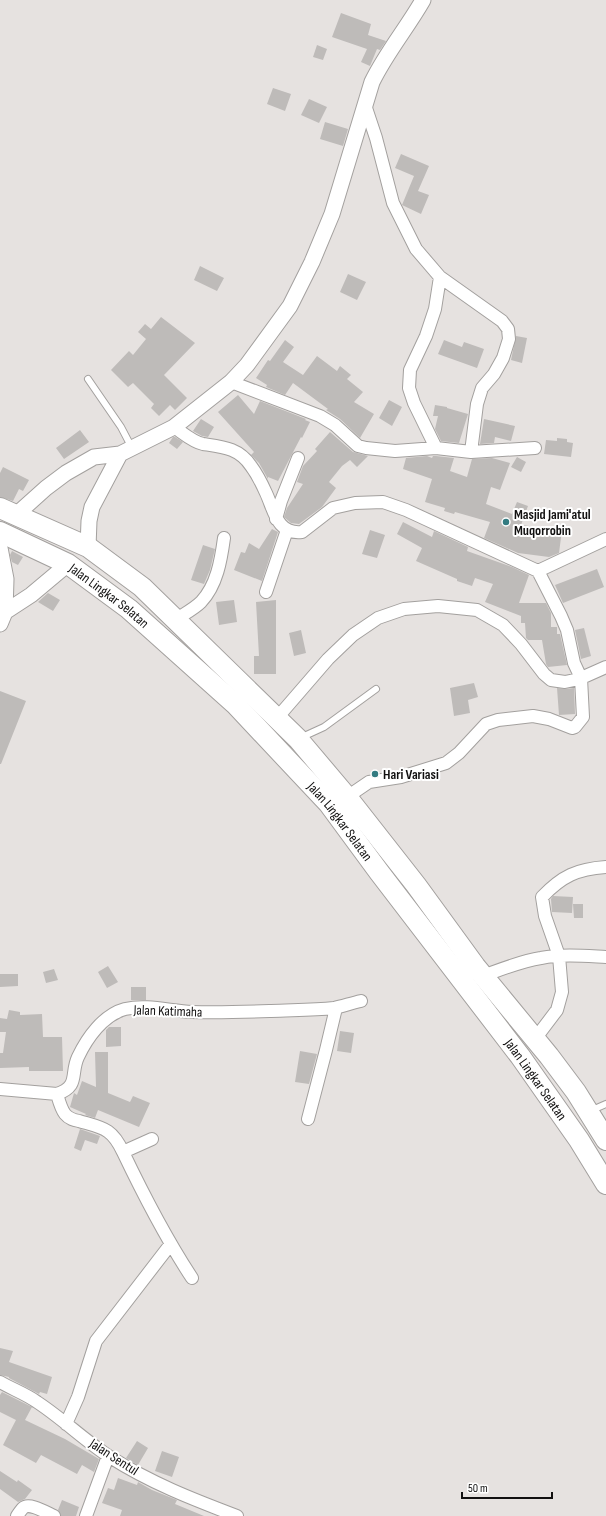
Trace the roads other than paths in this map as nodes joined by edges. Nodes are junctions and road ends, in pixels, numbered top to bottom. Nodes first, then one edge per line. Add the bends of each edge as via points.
1 (423, 0) edge
2 (364, 105) junction
3 (440, 277) junction
4 (88, 379) dead end
5 (231, 382) junction
6 (174, 427) junction
7 (436, 448) junction
8 (535, 448) dead end
9 (126, 451) junction
10 (471, 452) junction
11 (298, 458) dead end
12 (8, 511) edge
13 (276, 519) junction
14 (287, 530) junction
15 (0, 532) edge
16 (224, 538) dead end
17 (606, 539) edge
18 (88, 547) junction
19 (0, 548) edge
20 (68, 564) junction
21 (538, 571) junction
22 (266, 592) dead end
23 (3, 618) edge
24 (175, 620) junction
25 (606, 667) edge
26 (581, 678) junction
27 (376, 689) dead end
28 (277, 718) junction
29 (298, 739) junction
30 (280, 752) junction
31 (347, 797) junction
32 (606, 868) edge
33 (559, 956) junction
34 (606, 957) edge
35 (483, 976) junction
36 (361, 1001) dead end
37 (336, 1008) junction
38 (535, 1039) junction
39 (0, 1090) edge
40 (58, 1094) junction
41 (597, 1108) edge
42 (308, 1119) dead end
43 (152, 1139) dead end
44 (606, 1140) edge
45 (123, 1152) junction
46 (606, 1184) edge
47 (170, 1245) junction
48 (192, 1278) dead end
49 (0, 1382) edge
50 (66, 1424) junction
51 (108, 1456) junction
52 (17, 1516) edge
53 (54, 1516) edge
54 (86, 1516) edge
55 (237, 1516) edge

1 - 2 street via 379,67
2 - 3 street via 376,138 393,204 416,249
2 - 5 street via 332,214 301,286 278,324
3 - 7 street via 435,309 410,370 409,388
3 - 10 street via 502,321 508,329 509,339 503,358 482,388 477,404
4 - 9 lane via 121,427
5 - 6 street
5 - 7 street via 320,416 335,425 358,446 386,450
6 - 9 street
6 - 13 street via 203,444 231,449 248,462 266,494
7 - 10 street
8 - 10 street
9 - 12 street via 94,457
9 - 18 street via 92,507
11 - 13 street
12 - 18 highway, Jalan Lingkar Selatan
13 - 14 street
14 - 21 street via 302,532 333,508 355,503 383,502 406,510
14 - 22 street
15 - 20 highway, Jalan Lingkar Selatan
16 - 24 street via 220,567 210,588 201,601
17 - 21 street
18 - 24 highway, Jalan Lingkar Selatan via 142,587
19 - 23 street via 6,579
20 - 23 street
20 - 30 highway, Jalan Lingkar Selatan via 129,609 235,704
21 - 26 street via 567,630 574,663
24 - 28 highway, Jalan Lingkar Selatan
25 - 26 street
26 - 28 street via 565,682 551,680 503,625 477,610 438,606 404,610 378,618 353,635 328,659
26 - 31 street via 583,717 575,727 533,716 491,722 446,763 369,782
27 - 29 lane via 324,727
28 - 29 highway, Jalan Lingkar Selatan
29 - 30 highway
29 - 31 highway, Jalan Lingkar Selatan
30 - 46 highway, Jalan Lingkar Selatan via 329,804 520,1056 579,1140
31 - 35 highway, Jalan Lingkar Selatan
32 - 33 street via 574,872 554,884 542,897 545,916
33 - 34 street
33 - 35 street via 510,966
33 - 38 street via 561,998 557,1010
35 - 38 highway, Jalan Lingkar Selatan
36 - 37 street, Jalan Katimaha
37 - 40 street, Jalan Katimaha via 236,1013 171,1011 139,1007 124,1009 109,1017 96,1029 77,1059 72,1084 66,1091
37 - 42 street
38 - 41 highway, Jalan Lingkar Selatan via 571,1086
39 - 40 street
40 - 45 street via 65,1114 110,1132 118,1140
41 - 44 highway, Jalan Lingkar Selatan
43 - 45 street
45 - 47 street
47 - 48 street
47 - 50 street via 96,1341 78,1397
49 - 50 street, Jalan Sentul via 37,1402
50 - 51 street, Jalan Sentul
51 - 54 street
51 - 55 street, Jalan Sentul via 154,1482
52 - 53 street via 27,1506

